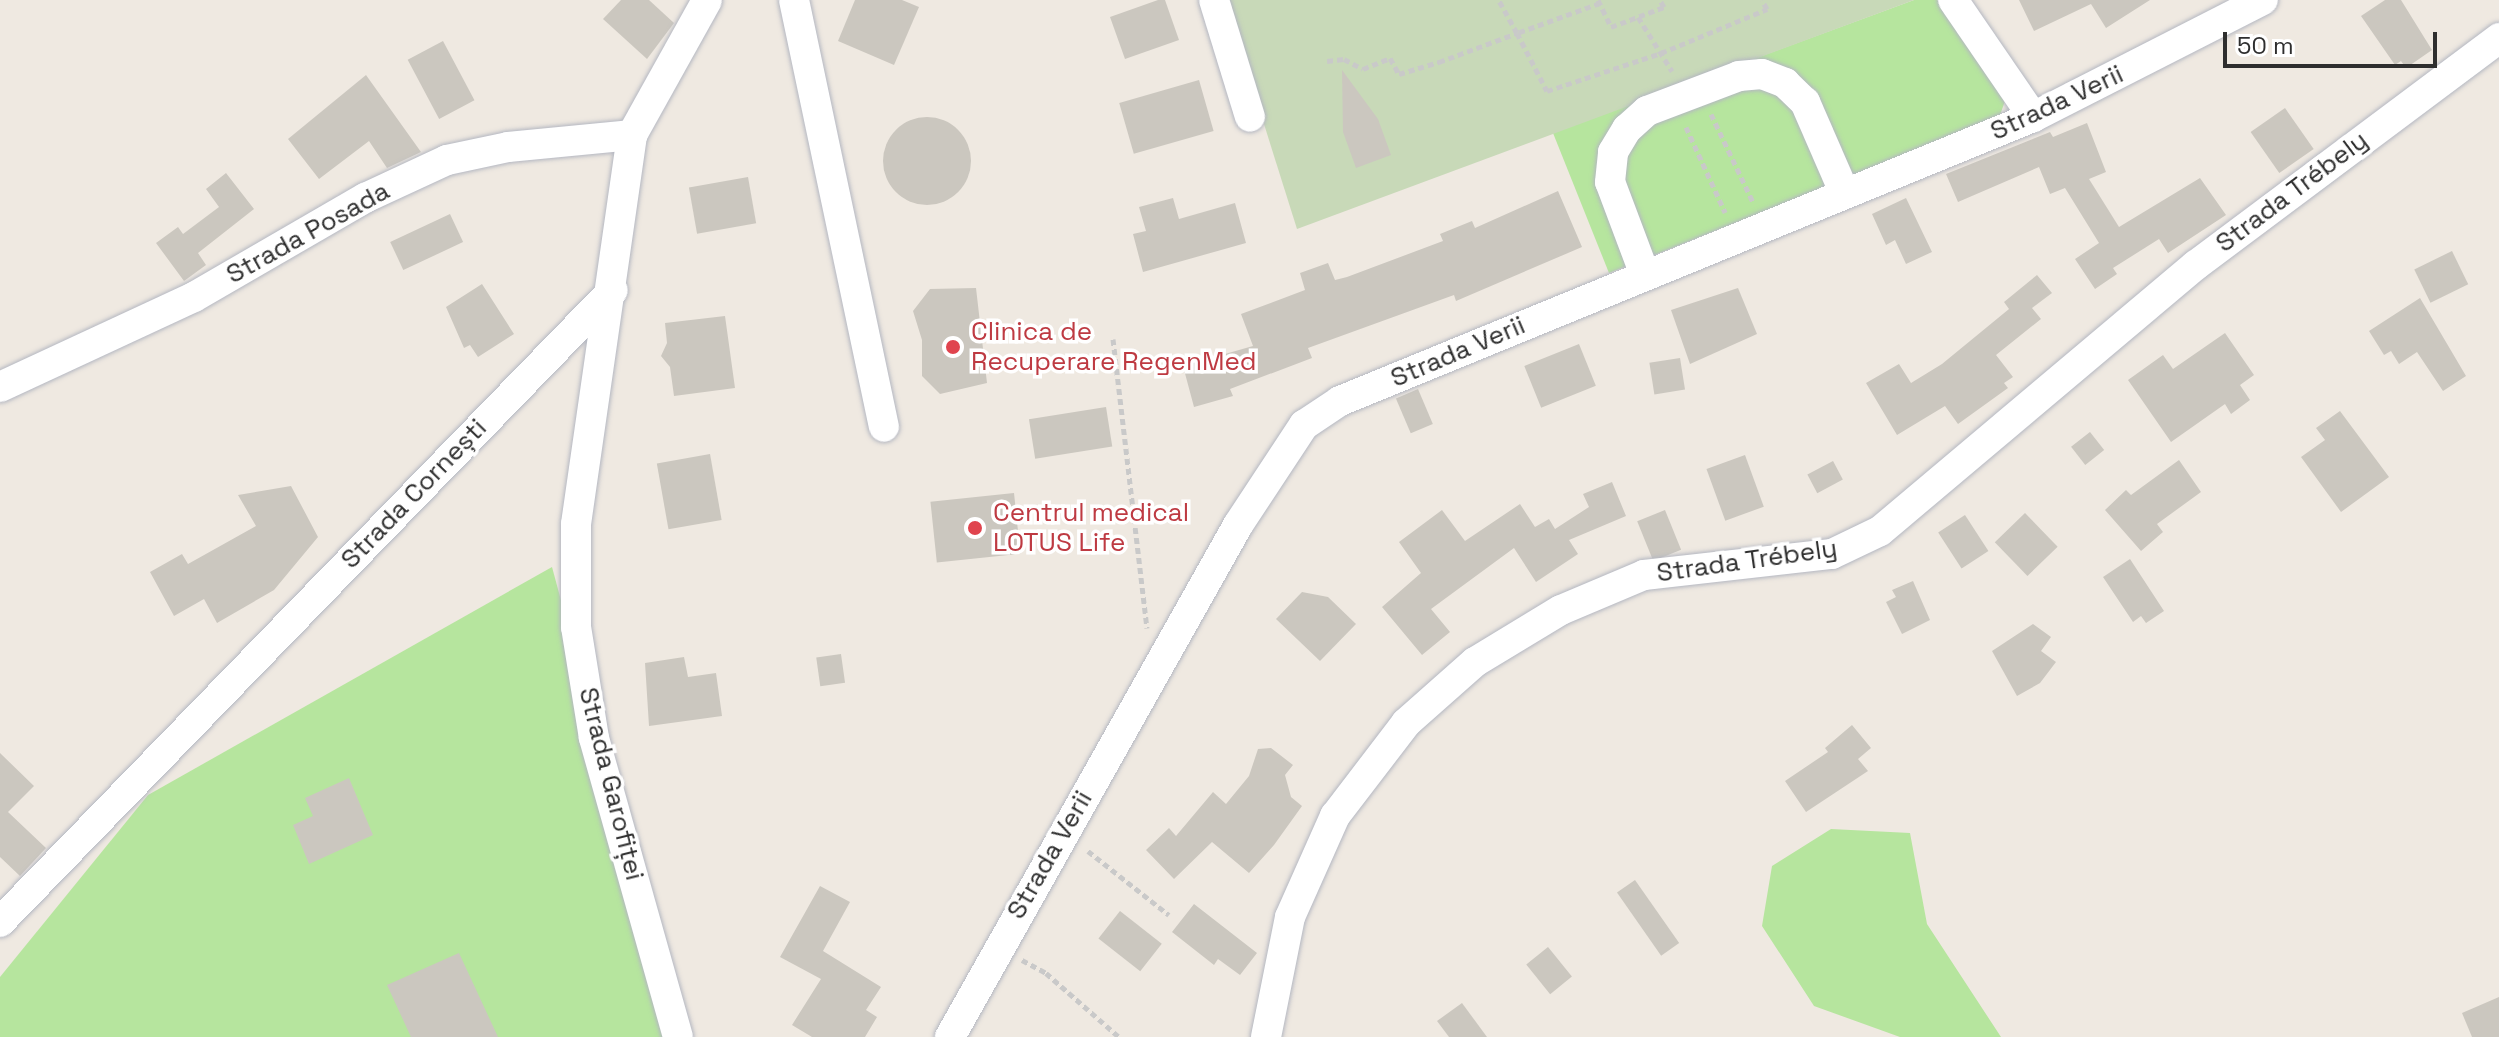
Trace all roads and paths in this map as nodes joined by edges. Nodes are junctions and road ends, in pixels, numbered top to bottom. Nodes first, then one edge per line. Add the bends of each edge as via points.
1 (707, 0) edge
2 (794, 0) edge
3 (1214, 0) edge
4 (1499, 0) edge
5 (1660, 0) edge
6 (1762, 0) edge
7 (1953, 0) edge
8 (2263, 0) edge
9 (1599, 1) edge
10 (1638, 17) junction
11 (1517, 33) junction
12 (2499, 38) edge
13 (1661, 53) junction
14 (1327, 61) dead end
15 (1687, 96) junction
16 (1250, 117) dead end
17 (2033, 117) junction
18 (632, 135) junction
19 (1845, 194) junction
20 (1754, 205) dead end
21 (1727, 217) dead end
22 (1645, 275) junction
23 (613, 290) junction
24 (1113, 339) dead end
25 (0, 387) edge
26 (884, 427) dead end
27 (1151, 640) dead end
28 (1083, 847) dead end
29 (1169, 915) dead end
30 (0, 922) edge
31 (1018, 958) dead end
32 (678, 1037) edge
33 (950, 1037) edge
34 (1119, 1037) edge
35 (1266, 1037) edge

1 - 18 street
2 - 26 street
3 - 16 street
4 - 11 path
5 - 10 path via 1664,7
6 - 13 path via 1767,9
7 - 17 street
8 - 17 street, Strada Verii
9 - 10 path via 1611,27
9 - 11 path
10 - 13 path
11 - 13 path via 1547,91
11 - 14 path via 1399,74 1390,58 1363,69 1344,59
12 - 35 street, Strada Trébely via 2196,265 1880,531 1832,554 1644,575 1561,610 1475,662 1406,723 1335,816 1290,917
13 - 15 path
15 - 19 street via 1762,74 1785,83 1805,102
15 - 20 path
15 - 21 path
15 - 22 street via 1647,111 1613,152 1610,182
17 - 19 street, Strada Verii
18 - 23 street
18 - 25 street, Strada Posada via 508,147 447,160 365,198 194,297
19 - 22 street, Strada Verii
22 - 33 street, Strada Verii via 1340,401 1290,439
23 - 30 street, Strada Cornești
23 - 32 street, Strada Garofiței via 576,524 576,627 594,738
24 - 27 path via 1144,622
28 - 29 path
31 - 34 path via 1046,973

